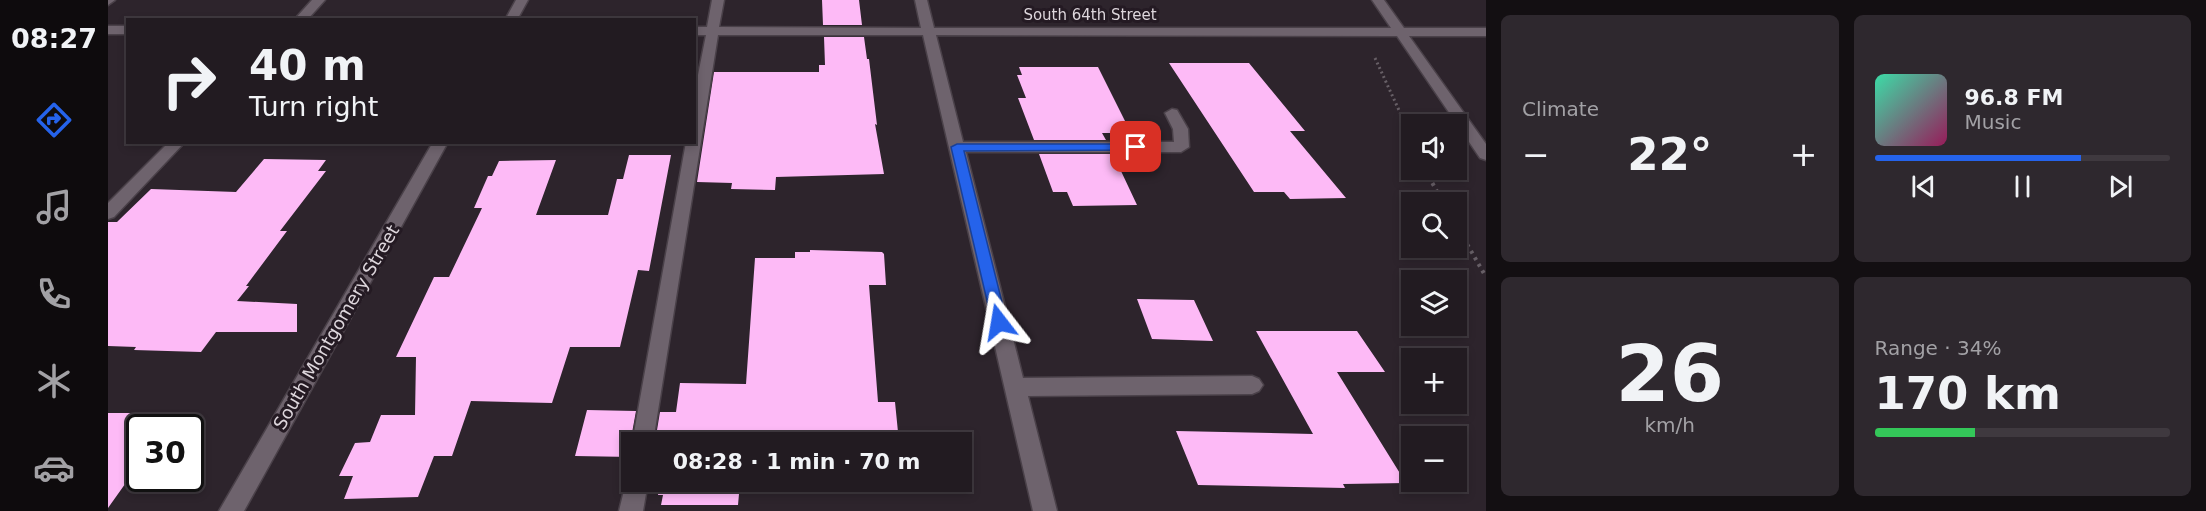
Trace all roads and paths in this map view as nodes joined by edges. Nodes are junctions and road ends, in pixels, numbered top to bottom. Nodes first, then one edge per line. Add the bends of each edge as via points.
1 (319, 0) edge
2 (522, 0) edge
3 (718, 0) edge
4 (921, 0) edge
5 (1378, 0) edge
6 (302, 18) edge
7 (512, 18) edge
8 (108, 30) edge
9 (126, 30) edge
10 (696, 31) edge
11 (713, 31) junction
12 (928, 31) junction
13 (1401, 32) junction
14 (1486, 32) edge
15 (1373, 55) dead end
16 (1172, 113) dead end
17 (1401, 116) edge
18 (696, 127) edge
19 (176, 144) edge
20 (440, 144) edge
21 (694, 144) edge
22 (957, 147) junction
23 (1486, 155) edge
24 (108, 213) edge
25 (1467, 244) edge
26 (1486, 277) edge
27 (1252, 385) dead end
28 (1015, 387) junction
29 (644, 432) edge
30 (634, 492) edge
31 (231, 511) edge
32 (631, 511) edge
33 (1045, 511) edge

1 - 6 street
2 - 7 street
3 - 11 street
4 - 12 street
5 - 13 street
8 - 9 street
10 - 11 street, South 64th Street
11 - 12 street, South 64th Street
11 - 18 street
12 - 13 street, South 64th Street
12 - 22 street
13 - 14 street, South 64th Street
13 - 23 street
15 - 17 path
16 - 22 street via 1180,126 1181,147
19 - 24 street
20 - 31 street, South Montgomery Street
21 - 29 street
22 - 28 street
25 - 26 path
27 - 28 street
28 - 33 street
30 - 32 street

